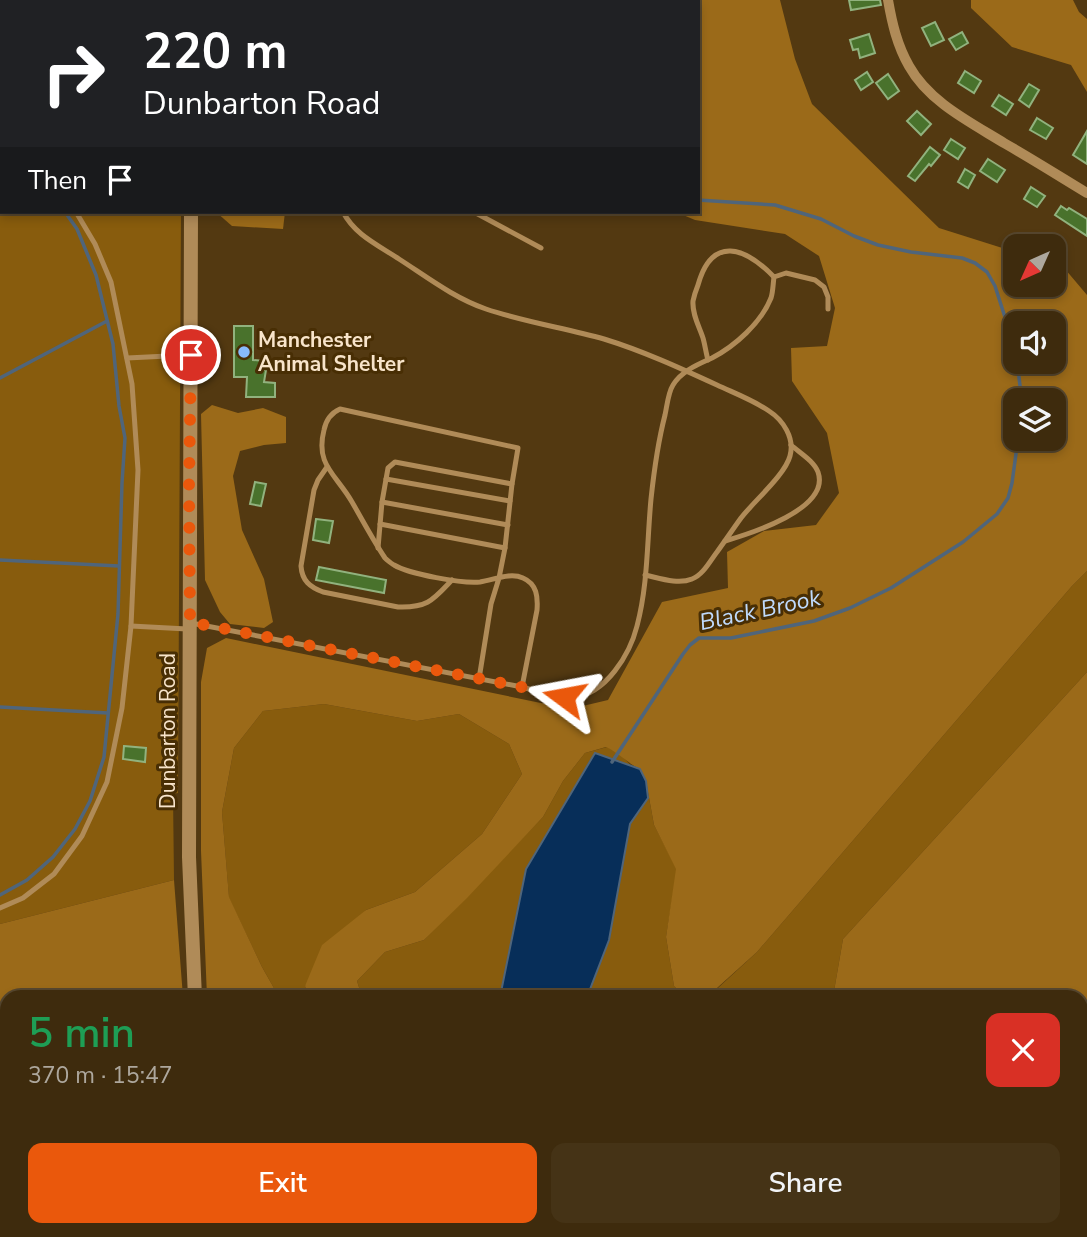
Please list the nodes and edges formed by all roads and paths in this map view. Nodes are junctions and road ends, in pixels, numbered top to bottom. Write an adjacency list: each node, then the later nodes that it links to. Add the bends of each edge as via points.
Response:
1 (888, 0): 2 (street, via 903,55 930,93)
2 (1087, 192)
3 (77, 214): 11 (lane, via 111,282)
4 (191, 214): 10 (street, Dunbarton Road)
5 (344, 214): 13 (lane, via 360,234 467,301 630,348)
6 (478, 214): 7 (lane)
7 (541, 248)
8 (774, 277): 9 (lane, via 786,273 815,280 824,287); 12 (lane, via 771,297 757,319 737,341); 12 (lane, via 743,253 726,250 705,264 693,302)
9 (828, 309)
10 (191, 355): 11 (lane); 29 (street, Dunbarton Road)
11 (127, 358): 28 (lane, via 138,470)
12 (708, 360): 13 (lane)
13 (686, 371): 14 (lane, via 769,411 789,433); 25 (lane, via 673,384 662,427)
14 (791, 445): 22 (lane, via 784,468); 22 (lane, via 815,466 819,474 816,491 785,519)
15 (327, 467): 17 (lane, via 321,448 325,424 340,409 518,448); 23 (lane); 27 (lane, via 314,490 301,566 307,583 323,592 409,607 430,602)
16 (386, 479): 17 (lane, via 395,462); 18 (lane); 19 (lane)
17 (512, 484): 18 (lane)
18 (510, 501): 21 (lane)
19 (383, 502): 20 (lane); 21 (lane)
20 (380, 524): 23 (lane); 24 (lane)
21 (508, 525): 24 (lane)
22 (725, 541): 25 (lane, via 696,579 685,582)
23 (378, 548): 27 (lane, via 394,565)
24 (505, 548): 26 (lane)
25 (645, 575): 31 (lane, via 637,627 612,676 573,697)
26 (499, 578): 27 (lane, via 477,583); 30 (lane); 31 (lane, via 525,578 538,598)
27 (452, 580)
28 (131, 626): 29 (lane); 32 (lane, via 122,708 107,782 82,836 54,874 23,898)
29 (190, 626): 30 (lane); 33 (street, Dunbarton Road, via 189,857)
30 (479, 678): 31 (lane)
31 (522, 687)
32 (0, 908)
33 (195, 990)

